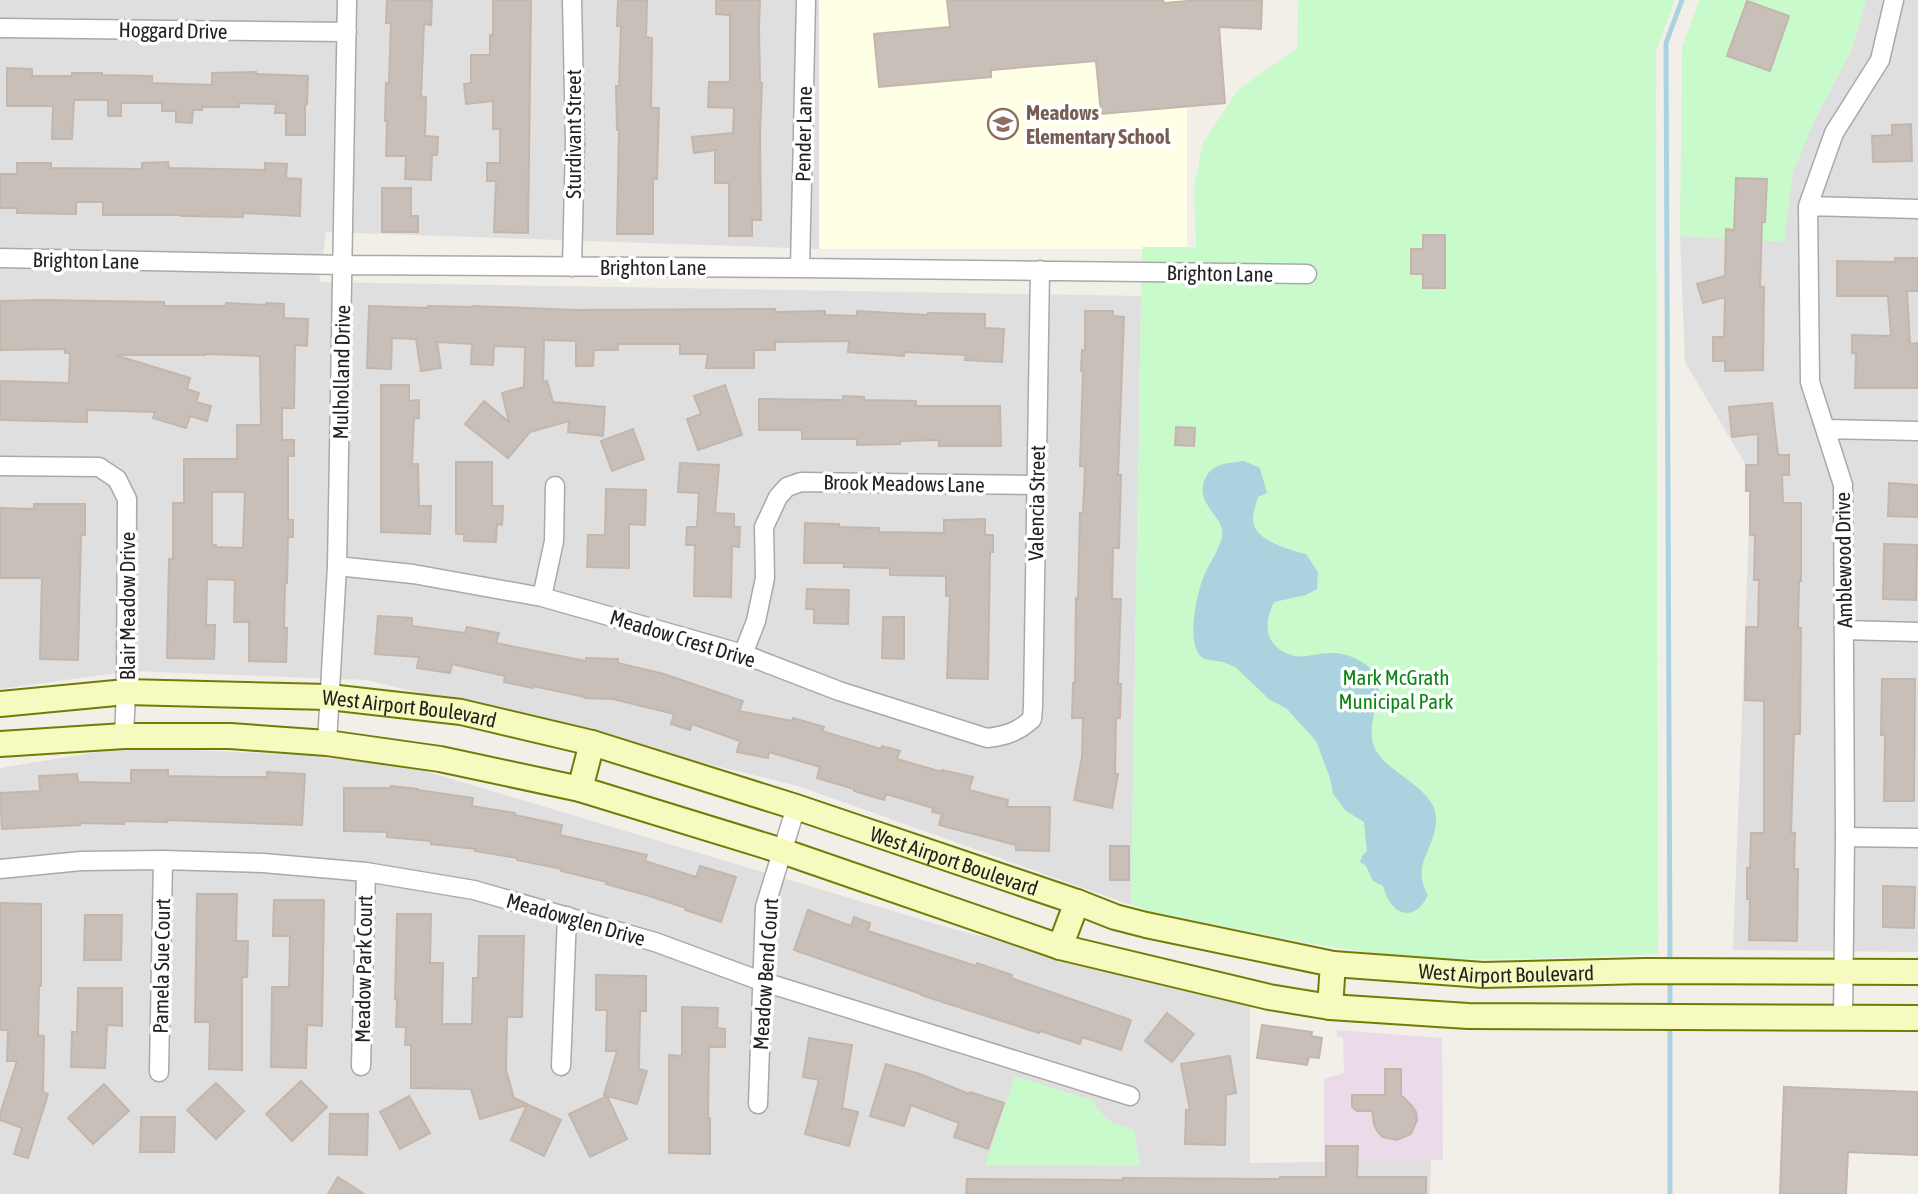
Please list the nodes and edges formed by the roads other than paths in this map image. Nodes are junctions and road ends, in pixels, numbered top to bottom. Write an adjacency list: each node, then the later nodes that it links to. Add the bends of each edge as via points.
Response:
1 (347, 0): 6 (street, Mulholland Drive)
2 (572, 0): 11 (street, Sturdivant Street)
3 (806, 0): 12 (street, Pender Lane)
4 (1894, 0): 7 (street, Amblewood Drive, via 1880,60 1834,132)
5 (0, 28): 6 (street, Hoggard Drive)
6 (347, 32): 10 (street, Mulholland Drive)
7 (1808, 206): 8 (street); 15 (street, Amblewood Drive, via 1810,382)
8 (1918, 209)
9 (0, 258): 10 (street, Brighton Lane)
10 (343, 265): 11 (street, Brighton Lane); 20 (street, Mulholland Drive)
11 (572, 267): 12 (street, Brighton Lane)
12 (800, 268): 13 (street, Brighton Lane)
13 (1040, 270): 14 (street, Brighton Lane); 18 (street, Valencia Street)
14 (1307, 274)
15 (1825, 429): 16 (street); 22 (street, Amblewood Drive, via 1843,485)
16 (1918, 430)
17 (0, 466): 25 (street, Blair Meadow Drive, via 99,467 117,479 127,499)
18 (1035, 485): 24 (street, Brook Meadows Lane, via 801,482 787,486 764,527 765,578); 28 (street, Valencia Street, via 1033,707 1032,719)
19 (555, 486): 21 (street, via 554,541)
20 (337, 566): 21 (street, Meadow Crest Drive); 26 (street, Mulholland Drive)
21 (542, 597): 24 (street, Meadow Crest Drive)
22 (1844, 630): 23 (street); 35 (street, Amblewood Drive)
23 (1918, 632)
24 (743, 654): 28 (street, Meadow Crest Drive, via 839,691 987,738)
25 (126, 692): 26 (main road, West Airport Boulevard); 27 (main road, West Airport Boulevard); 29 (street, Blair Meadow Drive)
26 (329, 697): 30 (street, Mulholland Drive); 31 (main road, West Airport Boulevard, via 461,712)
27 (0, 704)
28 (1020, 730)
29 (124, 736): 30 (main road, West Airport Boulevard, via 230,736); 32 (main road, West Airport Boulevard)
30 (327, 743): 33 (main road, West Airport Boulevard, via 440,759)
31 (592, 743): 33 (main road); 34 (main road, West Airport Boulevard)
32 (0, 744)
33 (580, 789): 37 (main road, West Airport Boulevard)
34 (796, 807): 37 (street, Meadow Bend Court); 41 (main road, West Airport Boulevard)
35 (1845, 837): 36 (street); 45 (street, Amblewood Drive)
36 (1918, 838)
37 (782, 851): 43 (main road, West Airport Boulevard); 47 (street, Meadow Bend Court, via 765,907)
38 (163, 859): 39 (street, Meadowglen Drive); 40 (street, Meadowglen Drive); 53 (street, Pamela Sue Court)
39 (0, 869)
40 (366, 872): 42 (street, Meadowglen Drive, via 474,890); 51 (street, Meadow Park Court)
41 (1077, 902): 43 (main road); 44 (main road, West Airport Boulevard, via 1146,925)
42 (566, 916): 47 (street, Meadowglen Drive); 52 (street)
43 (1060, 947): 48 (main road, West Airport Boulevard)
44 (1333, 964): 45 (main road, West Airport Boulevard, via 1483,975); 48 (main road)
45 (1844, 971): 46 (main road, West Airport Boulevard); 49 (street, Amblewood Drive)
46 (1918, 971)
47 (761, 981): 54 (street, Meadowglen Drive); 55 (street, Meadow Bend Court)
48 (1330, 1007): 49 (main road, West Airport Boulevard, via 1468,1016)
49 (1843, 1018): 50 (main road, West Airport Boulevard)
50 (1918, 1018)
51 (361, 1066)
52 (561, 1066)
53 (159, 1072)
54 (1130, 1096)
55 (758, 1104)

